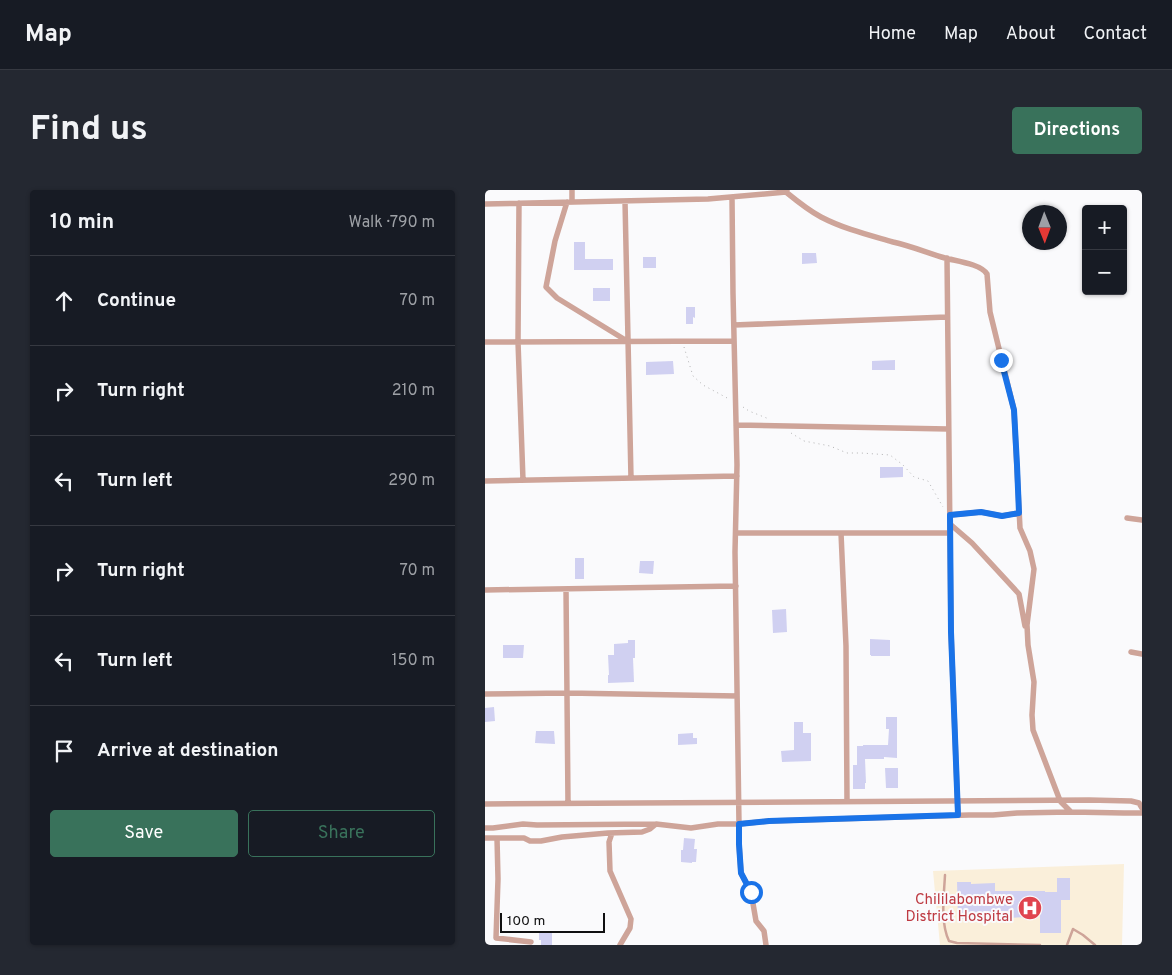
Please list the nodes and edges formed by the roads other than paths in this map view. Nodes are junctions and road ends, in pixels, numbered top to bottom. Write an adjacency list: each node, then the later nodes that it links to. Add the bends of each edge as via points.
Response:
1 (572, 190): 5 (street)
2 (787, 191): 3 (street); 8 (street, via 805,207 834,223)
3 (732, 197): 4 (street); 10 (street)
4 (625, 201): 5 (street); 11 (street)
5 (569, 202): 6 (street); 11 (street, via 555,240 546,287 557,298)
6 (519, 203): 7 (street); 14 (street)
7 (485, 204)
8 (947, 258): 9 (street); 22 (street, via 985,270 987,274 990,312 1014,410)
9 (947, 317): 10 (street); 16 (street)
10 (733, 325): 12 (street)
11 (628, 341): 12 (street); 14 (street); 18 (street)
12 (734, 341): 15 (street)
13 (485, 342): 14 (street)
14 (518, 342): 19 (street)
15 (736, 425): 16 (street); 17 (street)
16 (948, 429): 21 (street)
17 (737, 476): 18 (street); 28 (street)
18 (631, 478): 19 (street)
19 (523, 480): 20 (street)
20 (485, 481)
21 (948, 513): 22 (street, via 981,512 1002,516); 25 (street)
22 (1019, 513): 32 (street, via 1020,528 1034,569)
23 (1127, 518): 24 (street)
24 (1142, 520)
25 (950, 524): 27 (street); 32 (street, via 1019,594)
26 (841, 533): 27 (street); 28 (street); 40 (street)
27 (950, 533): 38 (street)
28 (736, 534): 29 (street)
29 (736, 586): 30 (street); 37 (street)
30 (566, 589): 31 (street); 35 (street)
31 (485, 590)
32 (1027, 637): 39 (street, via 1034,682 1033,730)
33 (1131, 652): 34 (street)
34 (1142, 654)
35 (567, 693): 36 (street); 37 (street); 42 (street)
36 (485, 694)
37 (737, 696): 41 (street)
38 (958, 800): 39 (street); 40 (street); 47 (street)
39 (1060, 800): 44 (street, via 1131,801 1139,803); 45 (street)
40 (847, 801): 41 (street)
41 (739, 802): 42 (street); 49 (street)
42 (569, 803): 43 (street)
43 (485, 804)
44 (1142, 808)
45 (1071, 812): 46 (street); 47 (street)
46 (1142, 813)
47 (958, 815): 49 (street)
48 (656, 824): 49 (street, via 691,828); 50 (street, via 523,824); 51 (street, via 641,832)
49 (739, 824): 57 (street, via 741,873 751,892 756,921 764,931)
50 (485, 828)
51 (612, 833): 53 (street, via 541,841); 56 (street, via 609,842 610,871 631,919 630,928)
52 (485, 838): 53 (street)
53 (497, 838): 55 (street, via 496,938)
54 (945, 875): 58 (lane, via 944,917 949,941 957,944)
55 (531, 942)
56 (620, 945)
57 (766, 945)
58 (1040, 945)
59 (1067, 945): 60 (lane, via 1073,929)
60 (1095, 945)

